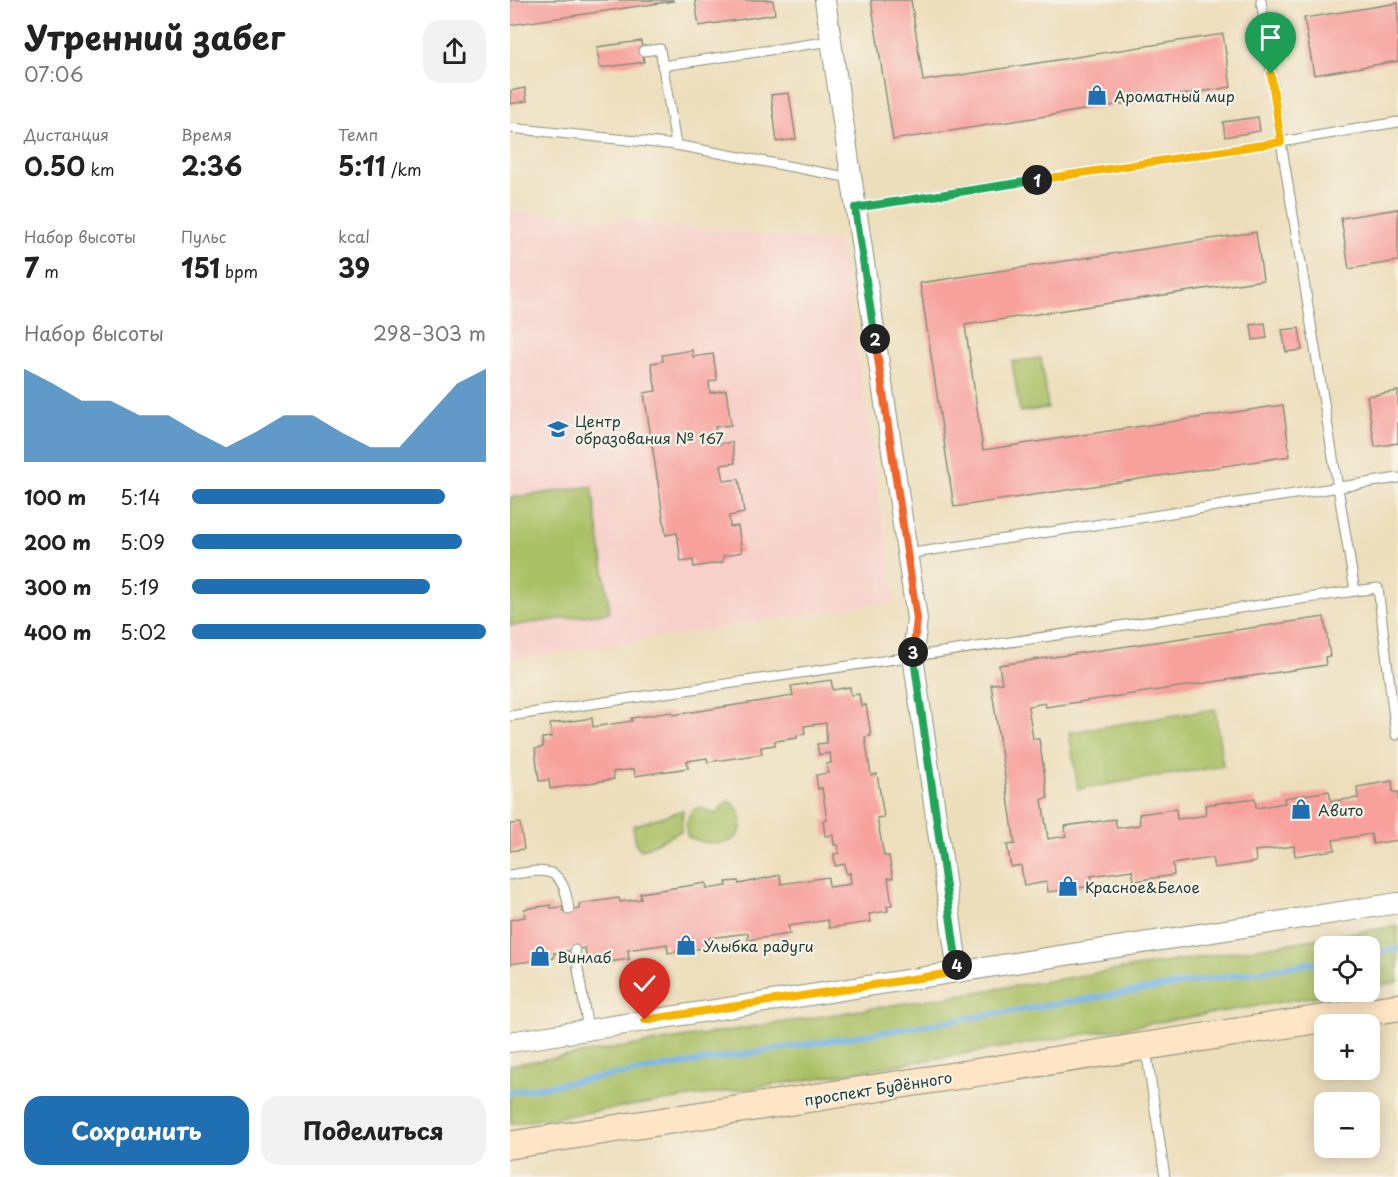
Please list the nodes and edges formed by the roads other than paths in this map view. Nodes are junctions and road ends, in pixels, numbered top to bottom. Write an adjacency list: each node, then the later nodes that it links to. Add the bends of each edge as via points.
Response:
1 (825, 0): 3 (street)
2 (1261, 0): 8 (lane)
3 (831, 41): 5 (lane); 10 (street)
4 (642, 51): 5 (lane, via 660,49)
5 (662, 66): 9 (lane)
6 (1398, 122): 8 (lane)
7 (510, 128): 9 (lane)
8 (1281, 142): 11 (lane); 13 (lane)
9 (676, 145): 10 (lane)
10 (851, 178): 11 (street)
11 (855, 208): 14 (street)
12 (1398, 478): 13 (lane)
13 (1338, 488): 14 (lane); 15 (lane)
14 (907, 554): 16 (street, via 917,619)
15 (1355, 591): 16 (lane); 18 (lane, via 1378,588)
16 (913, 656): 17 (lane); 23 (street)
17 (510, 716)
18 (1396, 735)
19 (510, 875): 21 (lane, via 541,870 553,873 566,889)
20 (1398, 903): 23 (street)
21 (569, 910)
22 (575, 950): 27 (lane)
23 (958, 972): 27 (street)
24 (1398, 1007): 28 (street, проспект Будённого)
25 (1398, 1024): 26 (street)
26 (1380, 1025)
27 (588, 1029): 30 (street)
28 (1246, 1030): 29 (street, проспект Будённого); 31 (street, проспект Будённого)
29 (1314, 1030)
30 (510, 1042)
31 (1145, 1046): 32 (street, проспект Будённого); 33 (lane)
32 (510, 1145)
33 (1165, 1177)

